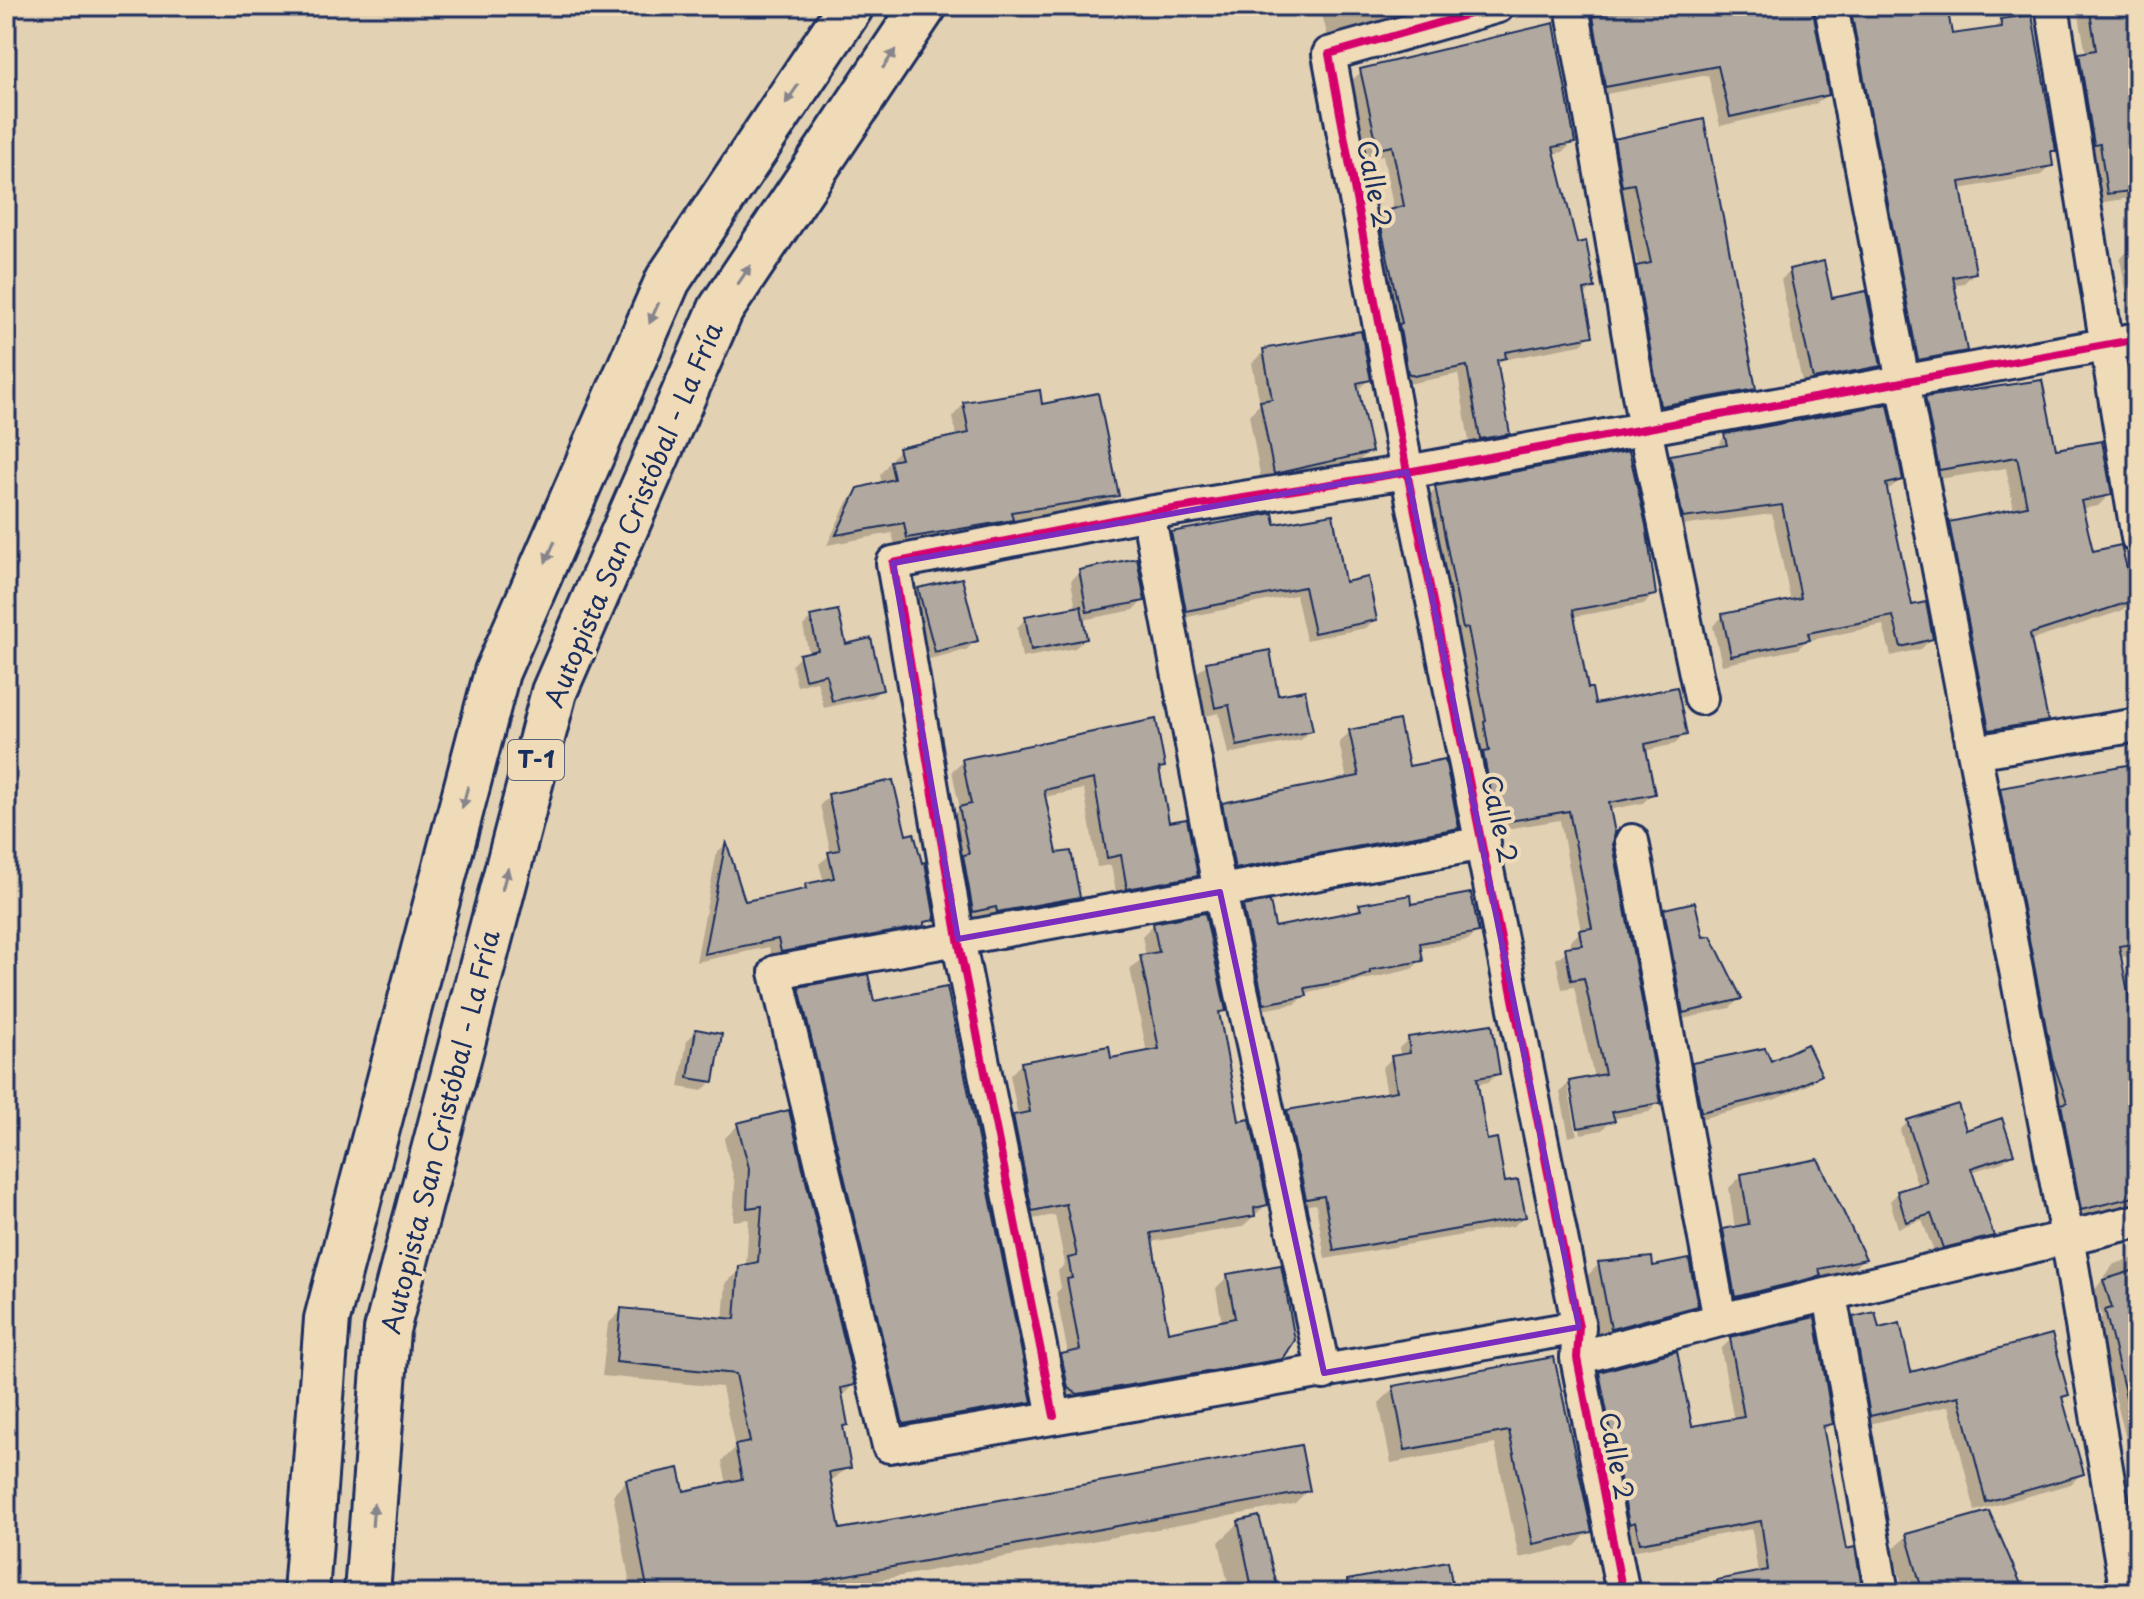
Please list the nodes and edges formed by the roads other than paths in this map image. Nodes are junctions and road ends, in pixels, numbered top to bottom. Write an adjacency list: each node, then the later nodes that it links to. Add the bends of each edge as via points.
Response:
1 (851, 6): 28 (highway, T-1, one-way to 28, via 668,280 497,672 327,1319)
2 (924, 6): 29 (highway, Autopista San Cristóbal - La Fría / T-1, one-way to 2, via 387,1330 554,692 721,309)
3 (1498, 6): 11 (street, Calle 2, via 1329,54)
4 (1572, 6): 10 (street)
5 (1831, 6): 9 (street)
6 (2052, 6): 8 (street)
7 (2138, 339): 8 (street)
8 (2107, 345): 9 (street); 13 (street)
9 (1903, 382): 10 (street); 16 (street)
10 (1645, 429): 11 (street); 14 (street)
11 (1407, 472): 12 (street); 18 (street, Calle 2)
12 (1148, 513): 19 (street); 20 (street, via 893,563)
13 (2138, 538)
14 (1701, 698)
15 (2138, 725): 16 (street)
16 (1974, 752): 22 (street)
17 (1632, 841): 24 (street)
18 (1484, 843): 19 (street); 25 (street, Calle 2)
19 (1220, 892): 20 (street); 26 (street)
20 (958, 939): 27 (street); 27 (street, via 776,972 889,1446)
21 (2138, 1221): 22 (street)
22 (2067, 1236): 23 (street); 32 (street)
23 (1830, 1295): 24 (street); 31 (street)
24 (1720, 1320): 25 (street)
25 (1578, 1343): 26 (street); 30 (street, Calle 2)
26 (1324, 1373): 27 (street)
27 (1054, 1416)
28 (306, 1593)
29 (367, 1593)
30 (1623, 1593)
31 (1882, 1593)
32 (2127, 1593)

